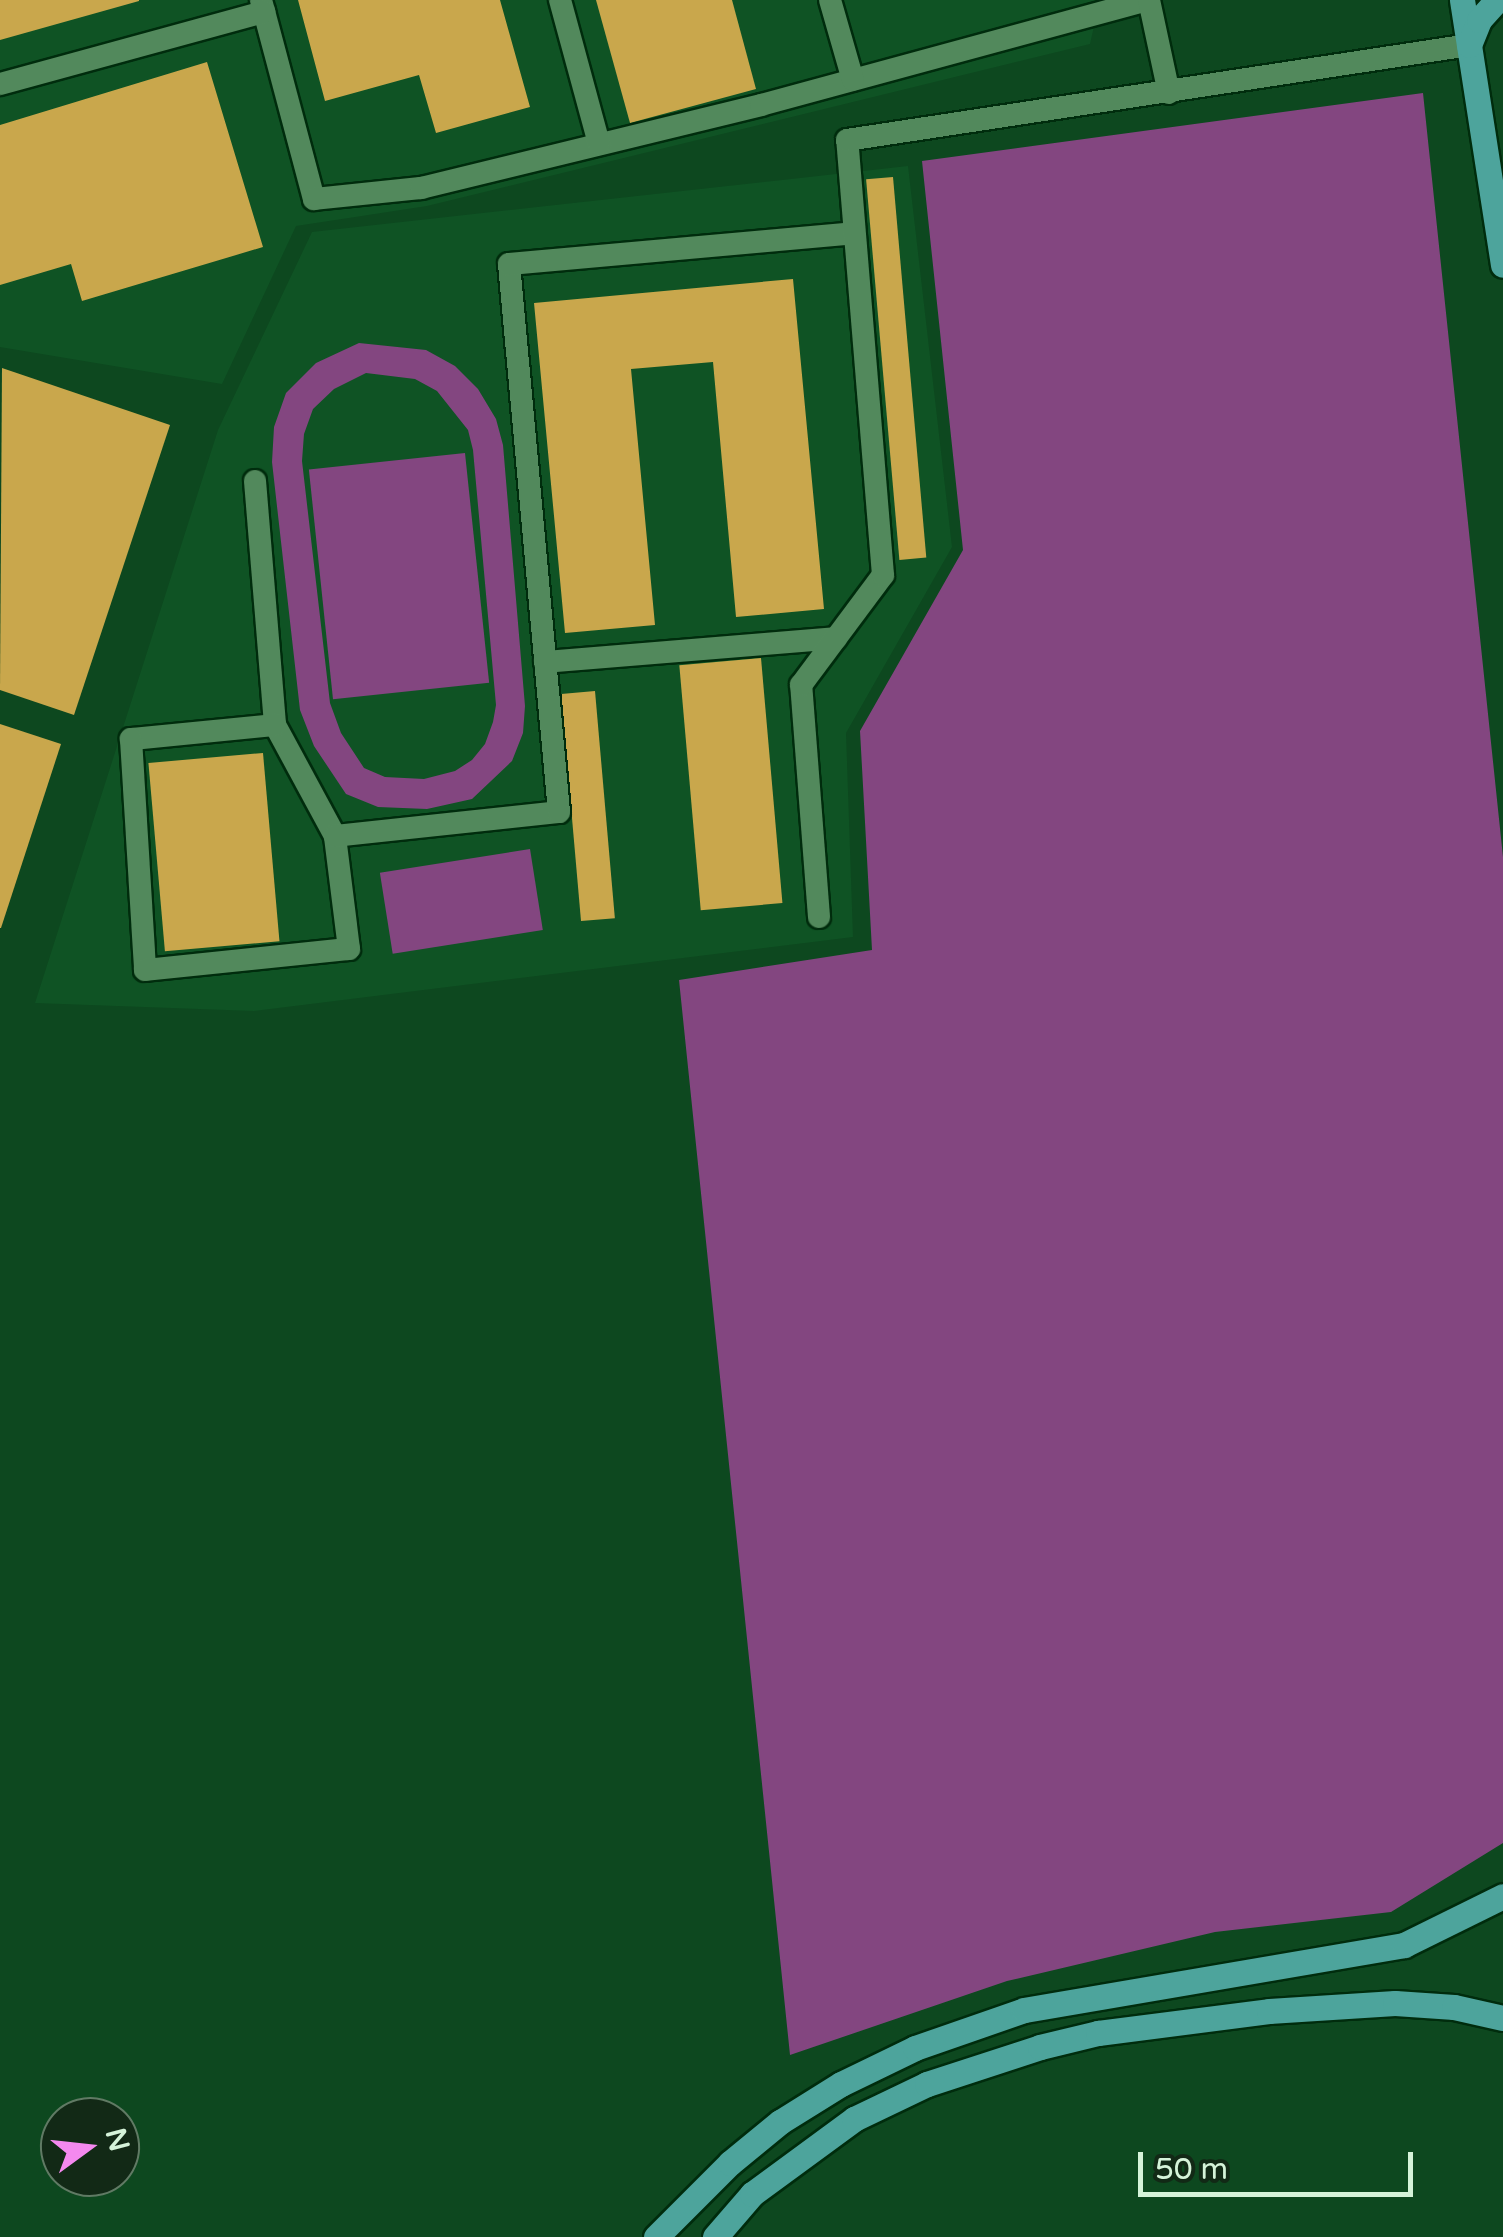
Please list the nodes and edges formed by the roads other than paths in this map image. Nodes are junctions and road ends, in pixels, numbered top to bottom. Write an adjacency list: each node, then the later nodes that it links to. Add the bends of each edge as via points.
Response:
1 (560, 0): 11 (lane)
2 (830, 0): 8 (lane)
3 (1149, 0): 8 (lane); 10 (lane)
4 (1462, 0): 7 (main road)
5 (1497, 0): 7 (main road)
6 (262, 6): 9 (lane); 11 (lane, via 314,199 420,188)
7 (1468, 45): 10 (lane); 13 (main road)
8 (853, 80): 11 (lane)
9 (0, 84)
10 (1169, 93): 12 (lane, via 847,140)
11 (600, 144)
12 (854, 233): 15 (lane, via 883,575); 16 (lane, via 508,264)
13 (1503, 264)
14 (255, 481): 17 (lane)
15 (836, 638): 16 (lane); 19 (lane, via 801,684)
16 (545, 662): 18 (lane, via 559,812)
17 (275, 725): 18 (lane); 18 (lane, via 131,739 145,970 349,949)
18 (334, 836)
19 (819, 916)
20 (1503, 1896): 22 (main road, via 1404,1944 1063,2002 915,2048 780,2122)
21 (1503, 2018): 23 (main road, via 1395,2003 1287,2010 1040,2047 928,2084 854,2118 752,2194)
22 (656, 2237)
23 (715, 2237)

